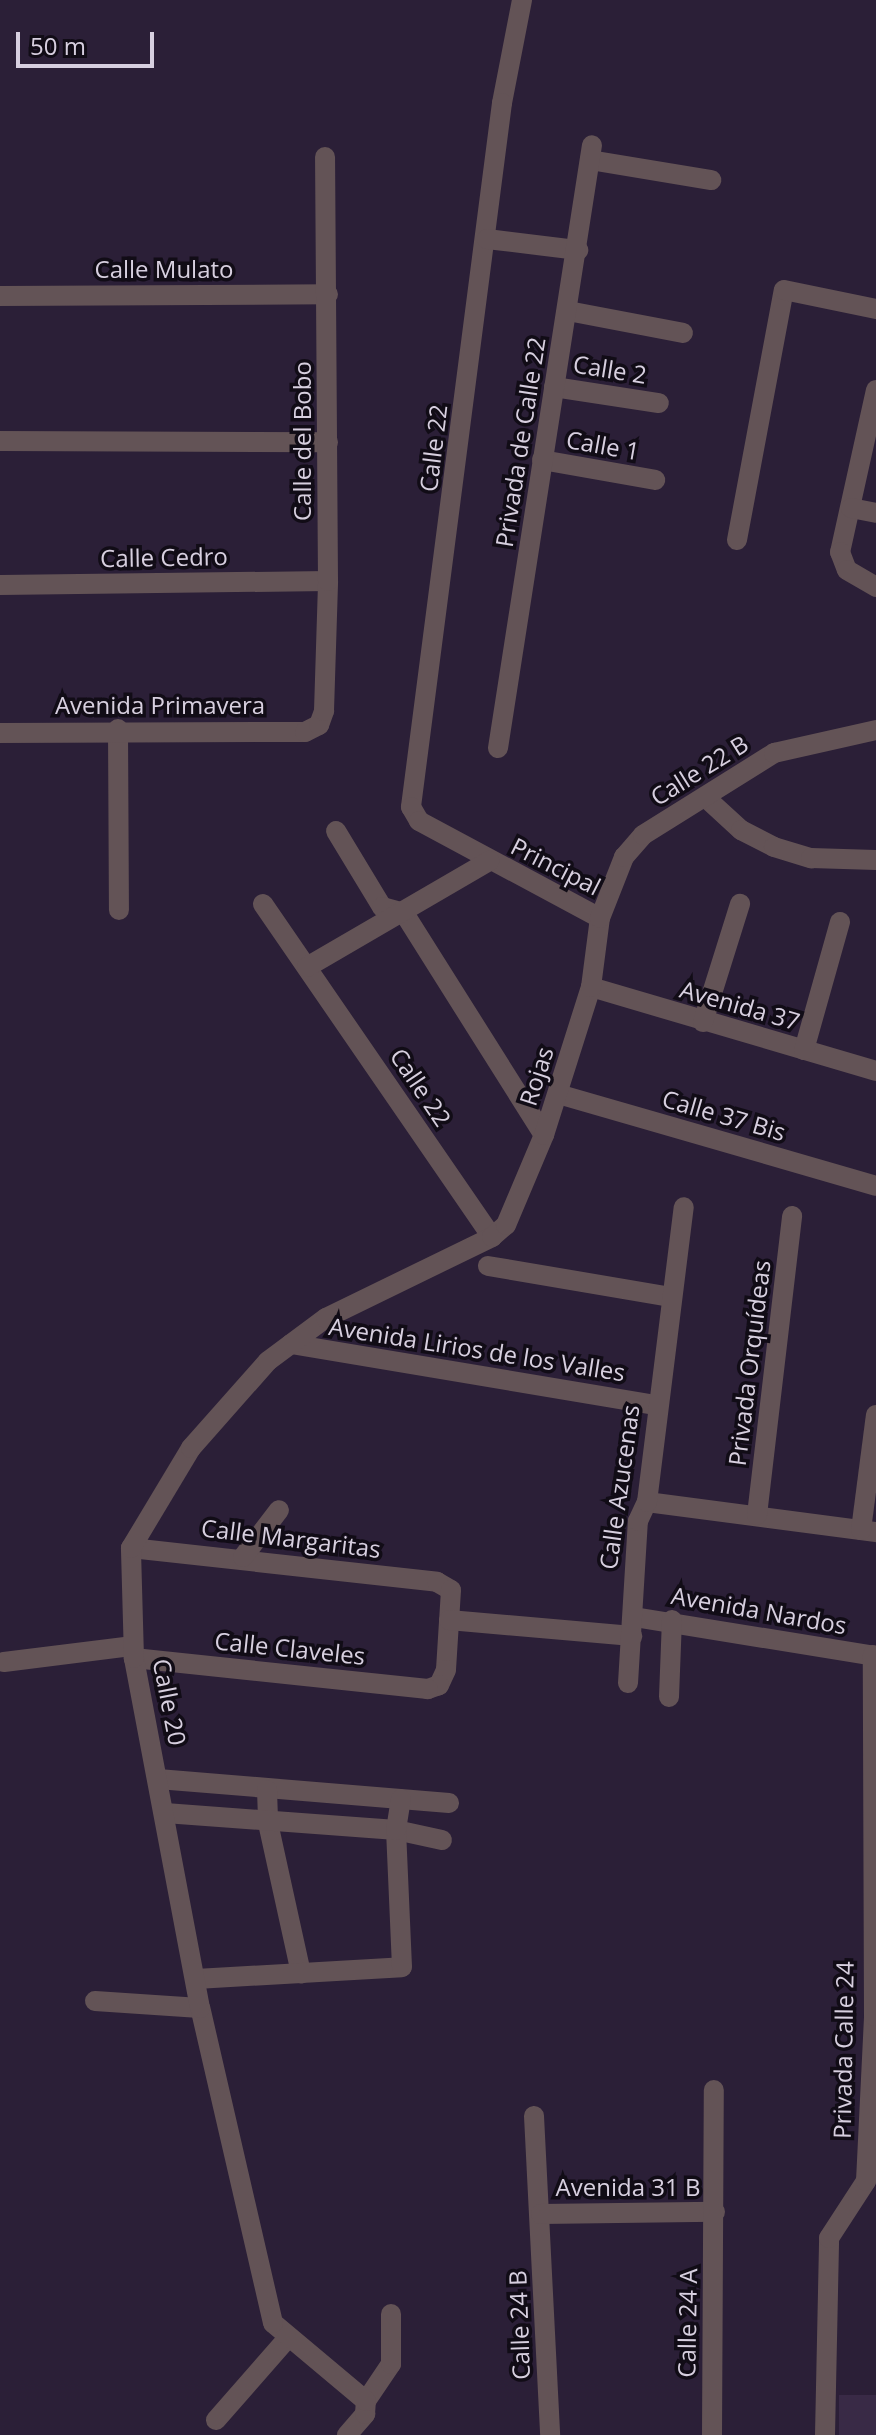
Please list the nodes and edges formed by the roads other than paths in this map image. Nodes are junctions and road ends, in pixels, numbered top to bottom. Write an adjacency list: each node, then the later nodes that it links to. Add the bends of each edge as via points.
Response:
1 (522, 0): 4 (street, Calle 22, via 502,103)
2 (325, 157): 6 (street, Calle del Bobo)
3 (711, 180): 5 (street, Privada de Calle 22, via 591,152)
4 (487, 239): 5 (street); 33 (street, Calle 22, via 411,807 419,821)
5 (578, 250): 9 (street, Privada de Calle 22)
6 (328, 294): 7 (street, Calle Mulato); 16 (street, Calle del Bobo)
7 (0, 296)
8 (876, 309): 21 (street, via 784,290)
9 (568, 311): 10 (street); 11 (street, Privada de Calle 22)
10 (683, 333)
11 (554, 387): 13 (street, Calle 2); 17 (street, Privada de Calle 22)
12 (876, 390): 14 (street)
13 (659, 403)
14 (873, 417): 19 (street)
15 (0, 441): 16 (street)
16 (328, 442): 22 (street, Calle del Bobo)
17 (542, 460): 18 (street, Calle 1); 29 (street, Privada de Calle 22)
18 (655, 480)
19 (851, 508): 20 (street); 24 (street, via 840,552 847,570)
20 (876, 513)
21 (737, 540)
22 (328, 581): 23 (street, Calle Cedro); 25 (street, Calle del Bobo, via 324,711)
23 (0, 585)
24 (876, 587)
25 (319, 725): 26 (street, Avenida Primavera, via 305,732)
26 (118, 729): 28 (street, Avenida Primavera); 36 (street)
27 (876, 730): 30 (street, Calle 22 B, via 774,753)
28 (0, 733)
29 (498, 748)
30 (705, 797): 32 (street, via 741,830 774,847 811,858); 38 (street, Calle 22 B, via 643,835 624,857)
31 (336, 831): 37 (street, via 382,907)
32 (876, 860)
33 (489, 861): 37 (street); 38 (street, Principal)
34 (263, 904): 40 (street)
35 (740, 904): 42 (street)
36 (119, 910)
37 (404, 913): 40 (street); 46 (street)
38 (600, 918): 41 (street, Rojas)
39 (840, 922): 43 (street)
40 (307, 967): 50 (street, Calle 22)
41 (591, 987): 42 (street, Avenida 37); 45 (street, Rojas)
42 (703, 1022): 43 (street, Avenida 37)
43 (804, 1050): 44 (street, Avenida 37)
44 (876, 1071)
45 (558, 1094): 46 (street, Rojas); 47 (street, Calle 37 Bis)
46 (544, 1135): 50 (street, Rojas, via 506,1225)
47 (876, 1186)
48 (684, 1207): 52 (street, Calle Azucenas)
49 (792, 1216): 58 (street, Privada Orquídeas)
50 (492, 1237): 53 (street, via 326,1318)
51 (488, 1266): 52 (street)
52 (671, 1297): 54 (street, Calle Azucenas)
53 (291, 1344): 54 (street, Avenida Lirios de los Valles); 60 (street, via 268,1361 191,1448)
54 (656, 1405): 56 (street, Calle Azucenas)
55 (876, 1415): 59 (street)
56 (647, 1502): 58 (street); 64 (street, Calle Azucenas, via 638,1521)
57 (279, 1510): 61 (street)
58 (757, 1515): 59 (street)
59 (869, 1531)
60 (131, 1548): 61 (street, Calle Margaritas); 65 (street, Calle 20)
61 (243, 1557): 62 (street, Calle Margaritas, via 445,1584 451,1590)
62 (449, 1620): 64 (street, Avenida Nardos); 65 (street, Calle Claveles, via 446,1670 439,1685 428,1689)
63 (672, 1620): 64 (street, Avenida Nardos); 66 (street, Avenida Nardos); 70 (street)
64 (633, 1626): 69 (street, Calle Azucenas)
65 (134, 1652): 67 (street, Calle Claveles); 71 (street, Calle 20)
66 (874, 1656): 68 (street, Privada Calle 24)
67 (4, 1662)
68 (873, 1681): 79 (street, Privada Calle 24)
69 (628, 1683)
70 (669, 1697)
71 (158, 1779): 72 (street); 75 (street, Calle 20)
72 (267, 1790): 73 (street); 76 (street)
73 (401, 1799): 74 (street); 77 (street)
74 (449, 1803)
75 (165, 1813): 76 (street); 81 (street, Calle 20)
76 (268, 1823): 77 (street); 80 (street)
77 (396, 1830): 78 (street); 80 (street, via 402,1967)
78 (442, 1840)
79 (873, 1963): 84 (street, Privada Calle 24)
80 (301, 1973): 81 (street)
81 (196, 1979): 83 (street, Calle 20)
82 (95, 2001): 83 (street)
83 (200, 2008): 90 (street, Calle 20, via 273,2323)
84 (875, 2016): 96 (street, Privada Calle 24, via 866,2181 829,2238)
85 (714, 2090): 87 (street, Calle 24 A)
86 (534, 2116): 88 (street, Calle 24 B)
87 (715, 2212): 88 (street, Avenida 31 B); 95 (street, Calle 24 A)
88 (541, 2214): 94 (street, Calle 24 B)
89 (391, 2314): 91 (street, via 391,2364)
90 (287, 2339): 91 (street, Calle 20, via 359,2390); 92 (street)
91 (366, 2401): 93 (street, via 365,2414)
92 (216, 2420)
93 (347, 2435)
94 (550, 2435)
95 (712, 2435)
96 (825, 2435)

